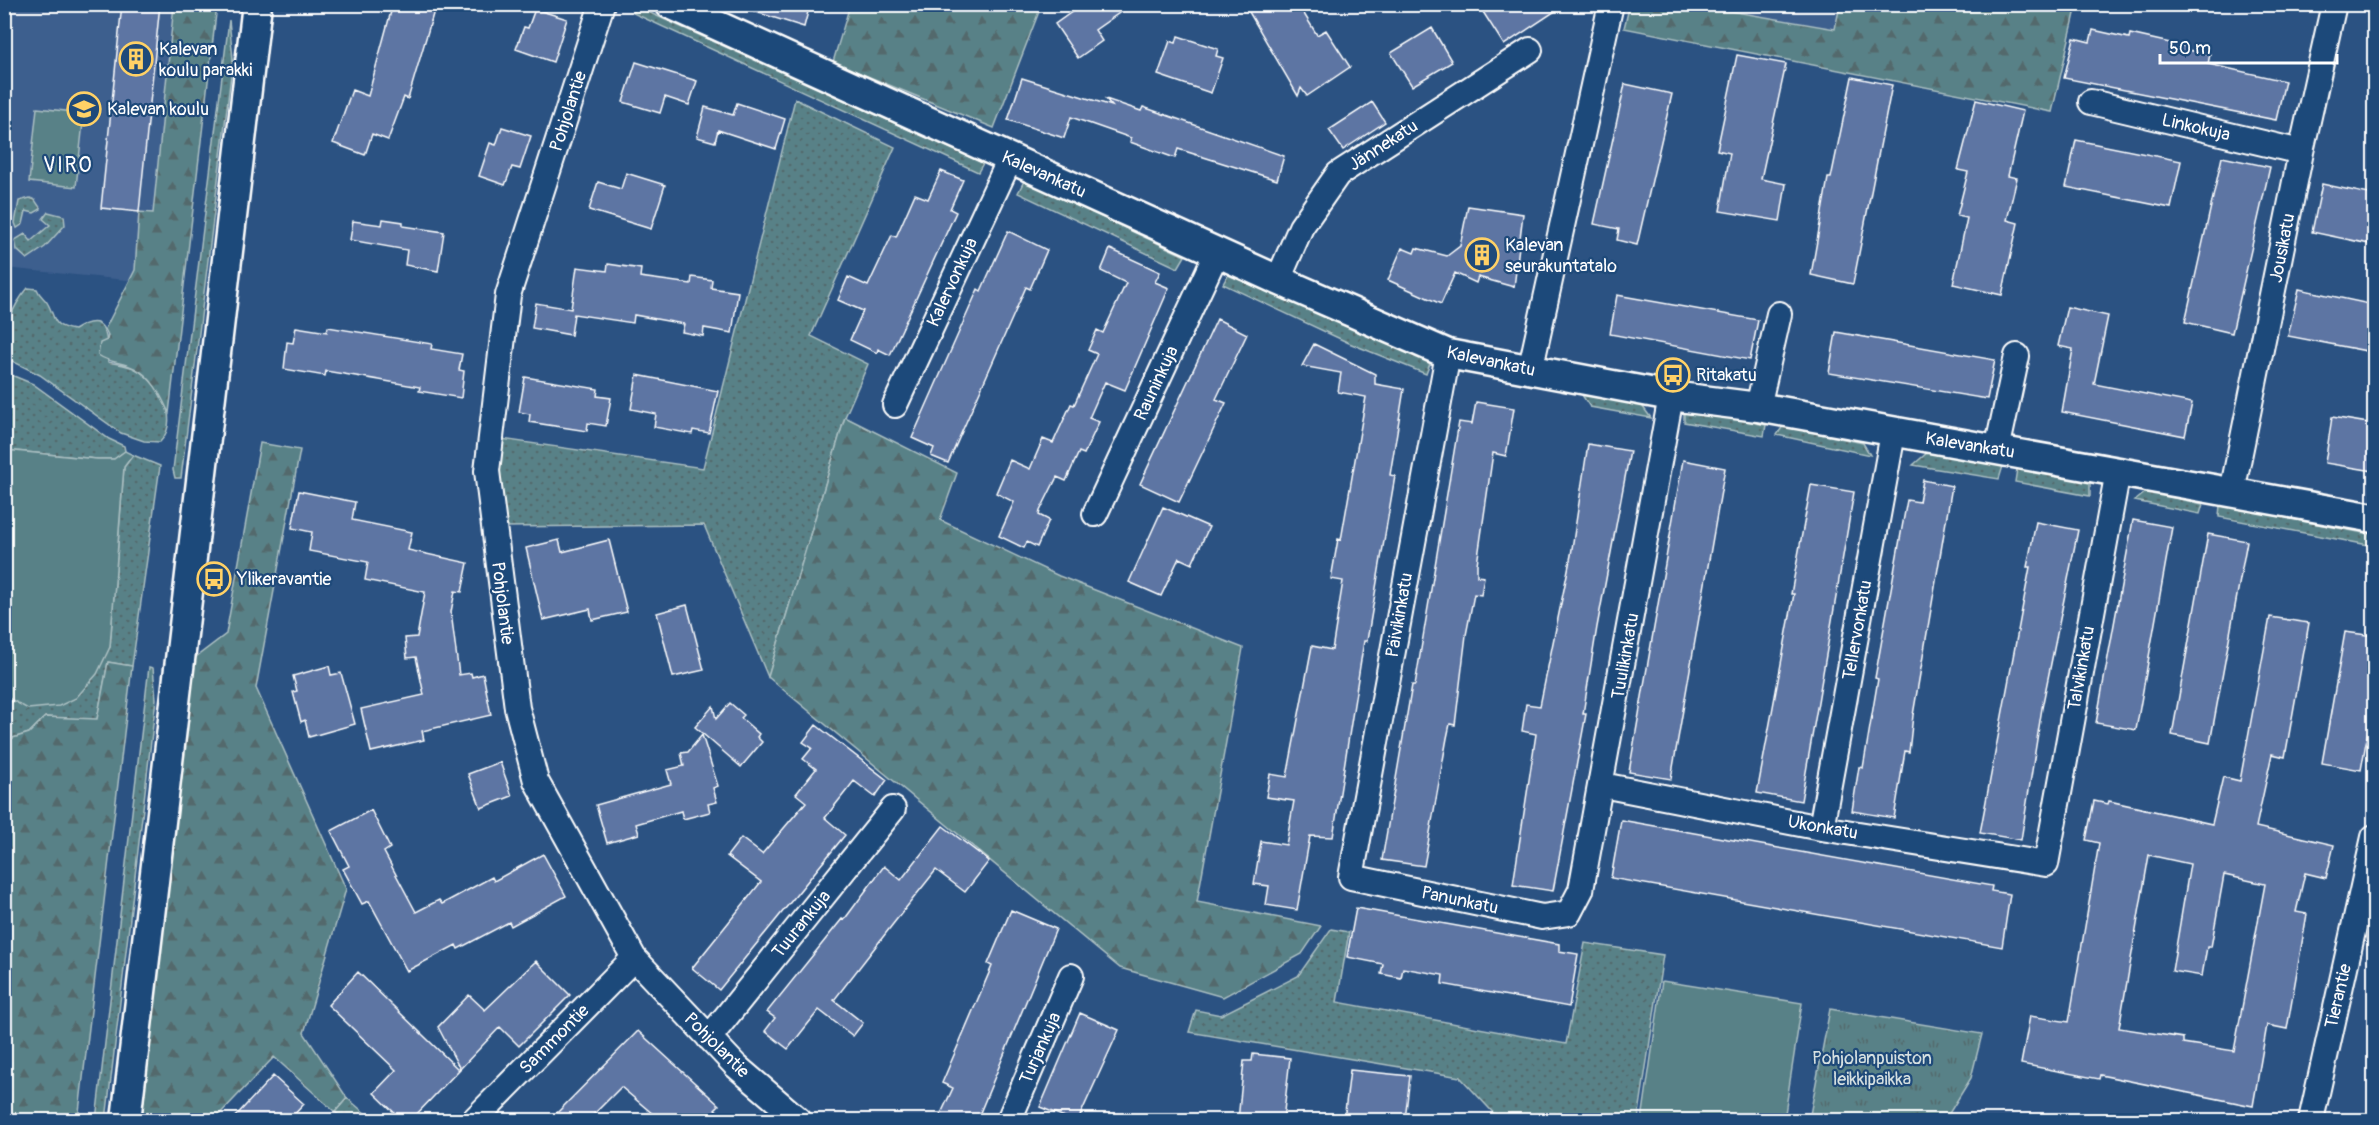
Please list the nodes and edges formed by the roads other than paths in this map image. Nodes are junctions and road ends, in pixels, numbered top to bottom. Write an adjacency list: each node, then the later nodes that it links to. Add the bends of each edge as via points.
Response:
1 (257, 4): 35 (street)
2 (602, 4): 32 (street, Pohjolantie, via 508,295 487,471 517,708 536,781)
3 (670, 4): 9 (street, Kalevankatu)
4 (1611, 4): 15 (street)
5 (2334, 4): 8 (street, Jousikatu)
6 (1530, 50): 11 (street, Jännekatu, via 1338,174 1301,227)
7 (2091, 102): 8 (street, Linkokuja)
8 (2301, 152): 22 (street, Jousikatu)
9 (1010, 159): 10 (street, Kalevankatu); 17 (street, Kalervonkuja)
10 (1217, 252): 11 (street, Kalevankatu); 23 (street, Rauninkuja)
11 (1278, 280): 13 (street, Kalevankatu)
12 (1779, 314): 18 (street)
13 (1448, 354): 15 (street, Kalevankatu); 30 (street, Päivikinkatu)
14 (2017, 356): 20 (street)
15 (1530, 371): 16 (street, Kalevankatu)
16 (1671, 396): 18 (street, Kalevankatu); 25 (street, Tuulikinkatu)
17 (895, 405)
18 (1758, 407): 19 (street, Kalevankatu)
19 (1893, 433): 20 (street, Kalevankatu); 27 (street, Tellervonkatu)
20 (1997, 450): 21 (street, Kalevankatu)
21 (2118, 471): 22 (street, Kalevankatu); 29 (street, Talvikinkatu)
22 (2232, 492): 24 (street, Kalevankatu)
23 (1095, 514)
24 (2374, 518)
25 (1602, 785): 27 (street, Ukonkatu); 31 (street, Tuulikinkatu, via 1581,890)
26 (893, 809): 34 (street, Tuurankuja)
27 (1821, 828): 29 (street, Ukonkatu)
28 (2374, 837): 39 (street, Tierantie)
29 (2046, 864)
30 (1351, 877): 31 (street, Panunkatu, via 1542,917)
31 (1569, 913)
32 (634, 958): 34 (street, Pohjolantie); 36 (street, Sammontie)
33 (1071, 976): 38 (street, Turjankuja)
34 (709, 1038): 37 (street, Pohjolantie)
35 (126, 1120)
36 (474, 1120)
37 (799, 1120)
38 (1008, 1120)
39 (2311, 1120)

